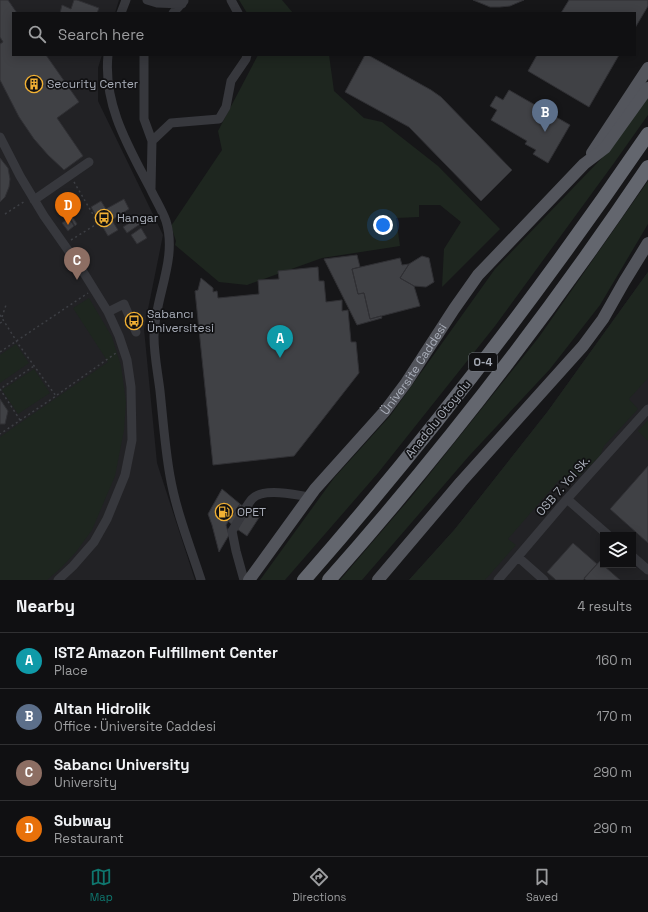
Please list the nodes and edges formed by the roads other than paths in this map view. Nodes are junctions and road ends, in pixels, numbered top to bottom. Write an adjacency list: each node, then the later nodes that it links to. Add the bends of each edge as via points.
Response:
1 (126, 0): 5 (street)
2 (147, 0): 4 (street, via 157,3)
3 (231, 0): 7 (street)
4 (184, 2): 6 (street)
5 (121, 12)
6 (175, 12)
7 (237, 12)
8 (108, 56): 19 (street, via 106,68 112,108)
9 (144, 56): 15 (street, via 144,119)
10 (247, 56): 15 (street, via 231,81 226,107 219,119 171,123)
11 (648, 68): 17 (main road)
12 (648, 88): 17 (main road, via 605,148)
13 (648, 134): 37 (highway, Anadolu Otoyolu / O-4, via 507,331 435,424)
14 (0, 137): 20 (street)
15 (152, 141): 19 (street)
16 (89, 162): 20 (street)
17 (584, 164): 27 (main road, Üniversite Caddesi, via 478,274 394,400)
18 (648, 167): 38 (highway, Anadolu Otoyolu / O-4, via 583,262 501,370 416,477)
19 (150, 190): 34 (street, via 166,220 169,236 170,254 154,337 170,476)
20 (33, 198): 23 (street)
21 (648, 242): 24 (main road)
22 (648, 258): 24 (main road)
23 (108, 312): 25 (street, via 124,304); 33 (street, via 127,360 131,387 132,440 125,475 107,519 94,542)
24 (604, 319): 39 (main road)
25 (136, 332)
26 (648, 410): 28 (street, OSB 7. Yol Sk.)
27 (310, 497): 35 (street, via 278,493 263,494 253,499 232,531); 36 (main road, Üniversite Caddesi)
28 (567, 499): 29 (street); 30 (street, OSB 7. Yol Sk.)
29 (605, 532)
30 (518, 557): 40 (street, OSB 7. Yol Sk.); 41 (street)
31 (636, 560): 32 (street)
32 (648, 570)
33 (58, 580)
34 (201, 580)
35 (244, 580)
36 (249, 580)
37 (304, 580)
38 (329, 580)
39 (378, 580)
40 (498, 580)
41 (544, 580)

